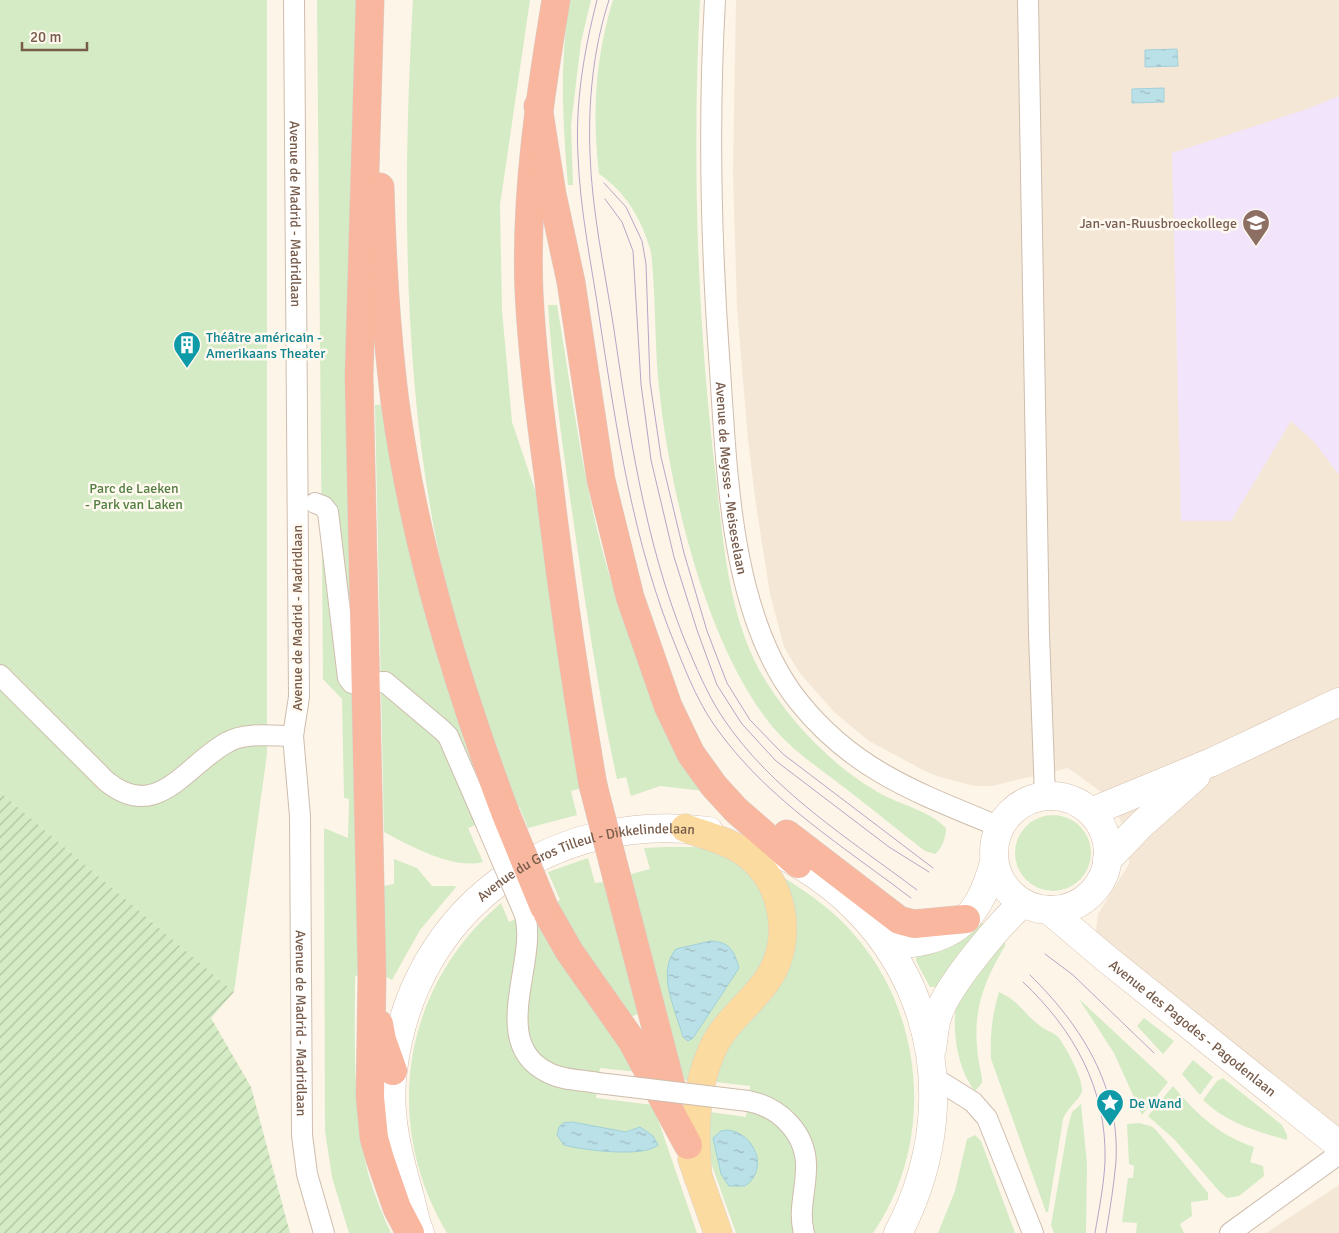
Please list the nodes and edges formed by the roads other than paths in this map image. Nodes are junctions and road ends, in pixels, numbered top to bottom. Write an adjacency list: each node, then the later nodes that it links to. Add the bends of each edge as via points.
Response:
1 (294, 0): 13 (street, Avenue de Madrid - Madridlaan, via 299,698)
2 (370, 0): 11 (highway, via 359,376)
3 (383, 0): 17 (highway, via 380,110 383,270 395,403 435,596 479,742)
4 (556, 0): 7 (highway)
5 (715, 0): 18 (street, Avenue de Meysse - Meiseselaan, via 710,146 718,342 735,525 756,623 771,658 799,702 856,758 914,792)
6 (1028, 0): 15 (street, via 1039,634)
7 (538, 106): 9 (highway, via 571,282 601,480 618,556); 30 (highway, bridge, via 531,197 529,292 564,605 593,785)
8 (315, 503): 11 (street, via 324,506 328,512 348,678 352,683)
9 (647, 645): 22 (highway, via 668,706 695,760 736,810); 25 (highway, via 700,742 730,782 759,812 899,920 914,924)
10 (0, 675): 13 (street, via 106,781 136,796 168,789 229,741 242,737)
11 (366, 682): 17 (street, via 385,682 448,736); 27 (highway)
12 (1339, 702): 14 (main road)
13 (292, 736): 35 (street, Avenue de Madrid - Madridlaan, via 300,808 302,1135 308,1174)
14 (1212, 762): 16 (main road); 20 (main road)
15 (1045, 796): 16 (main road, via 1062,796); 18 (main road, via 1015,808)
16 (1091, 812): 20 (main road, via 1102,828)
17 (495, 816): 24 (highway, bridge)
18 (1000, 827): 21 (main road)
19 (685, 828): 22 (main road, Avenue du Gros Tilleul - Dikkelindelaan, via 732,836 777,852); 29 (main road, Avenue du Gros Tilleul - Dikkelindelaan, via 621,830 590,837 560,847 522,866 488,890 441,941 423,971 408,1003); 33 (main road, via 726,843 747,854 760,867 776,896 783,930 774,970 723,1030 704,1073 695,1122)
20 (1107, 860): 23 (main road, via 1101,879 1089,895 1065,908)
21 (994, 862): 23 (main road, via 1010,892); 25 (main road, via 983,897)
22 (798, 864): 26 (main road, Avenue du Gros Tilleul - Dikkelindelaan, via 847,900)
23 (1036, 906): 28 (main road, via 1008,916 942,1005 937,1017); 31 (main road, Avenue des Pagodes - Pagodenlaan)
24 (534, 911): 30 (highway, via 569,951 632,1041); 40 (street, bridge, via 517,1016 531,1058 549,1074 748,1101 771,1108 799,1137 806,1165 801,1210)
25 (966, 919): 26 (main road, via 948,934)
26 (887, 946): 28 (main road, Avenue du Gros Tilleul - Dikkelindelaan, via 915,998)
27 (372, 976): 29 (highway, via 381,1036); 36 (highway, via 371,1118 387,1180)
28 (932, 1067): 41 (main road, Avenue du Gros Tilleul - Dikkelindelaan, via 934,1121 927,1163 913,1205); 42 (street, via 987,1118)
29 (393, 1071): 34 (main road, Avenue du Gros Tilleul - Dikkelindelaan, via 394,1134)
30 (688, 1145): 33 (main road)
31 (1339, 1145)
32 (1339, 1154): 43 (street)
33 (698, 1177): 39 (main road)
34 (410, 1196): 37 (main road, Avenue du Gros Tilleul - Dikkelindelaan); 38 (main road, Avenue du Gros Tilleul - Dikkelindelaan)
35 (324, 1233)
36 (410, 1233)
37 (420, 1233)
38 (427, 1233)
39 (718, 1233)
40 (804, 1233)
41 (898, 1233)
42 (1033, 1233)
43 (1230, 1233)

